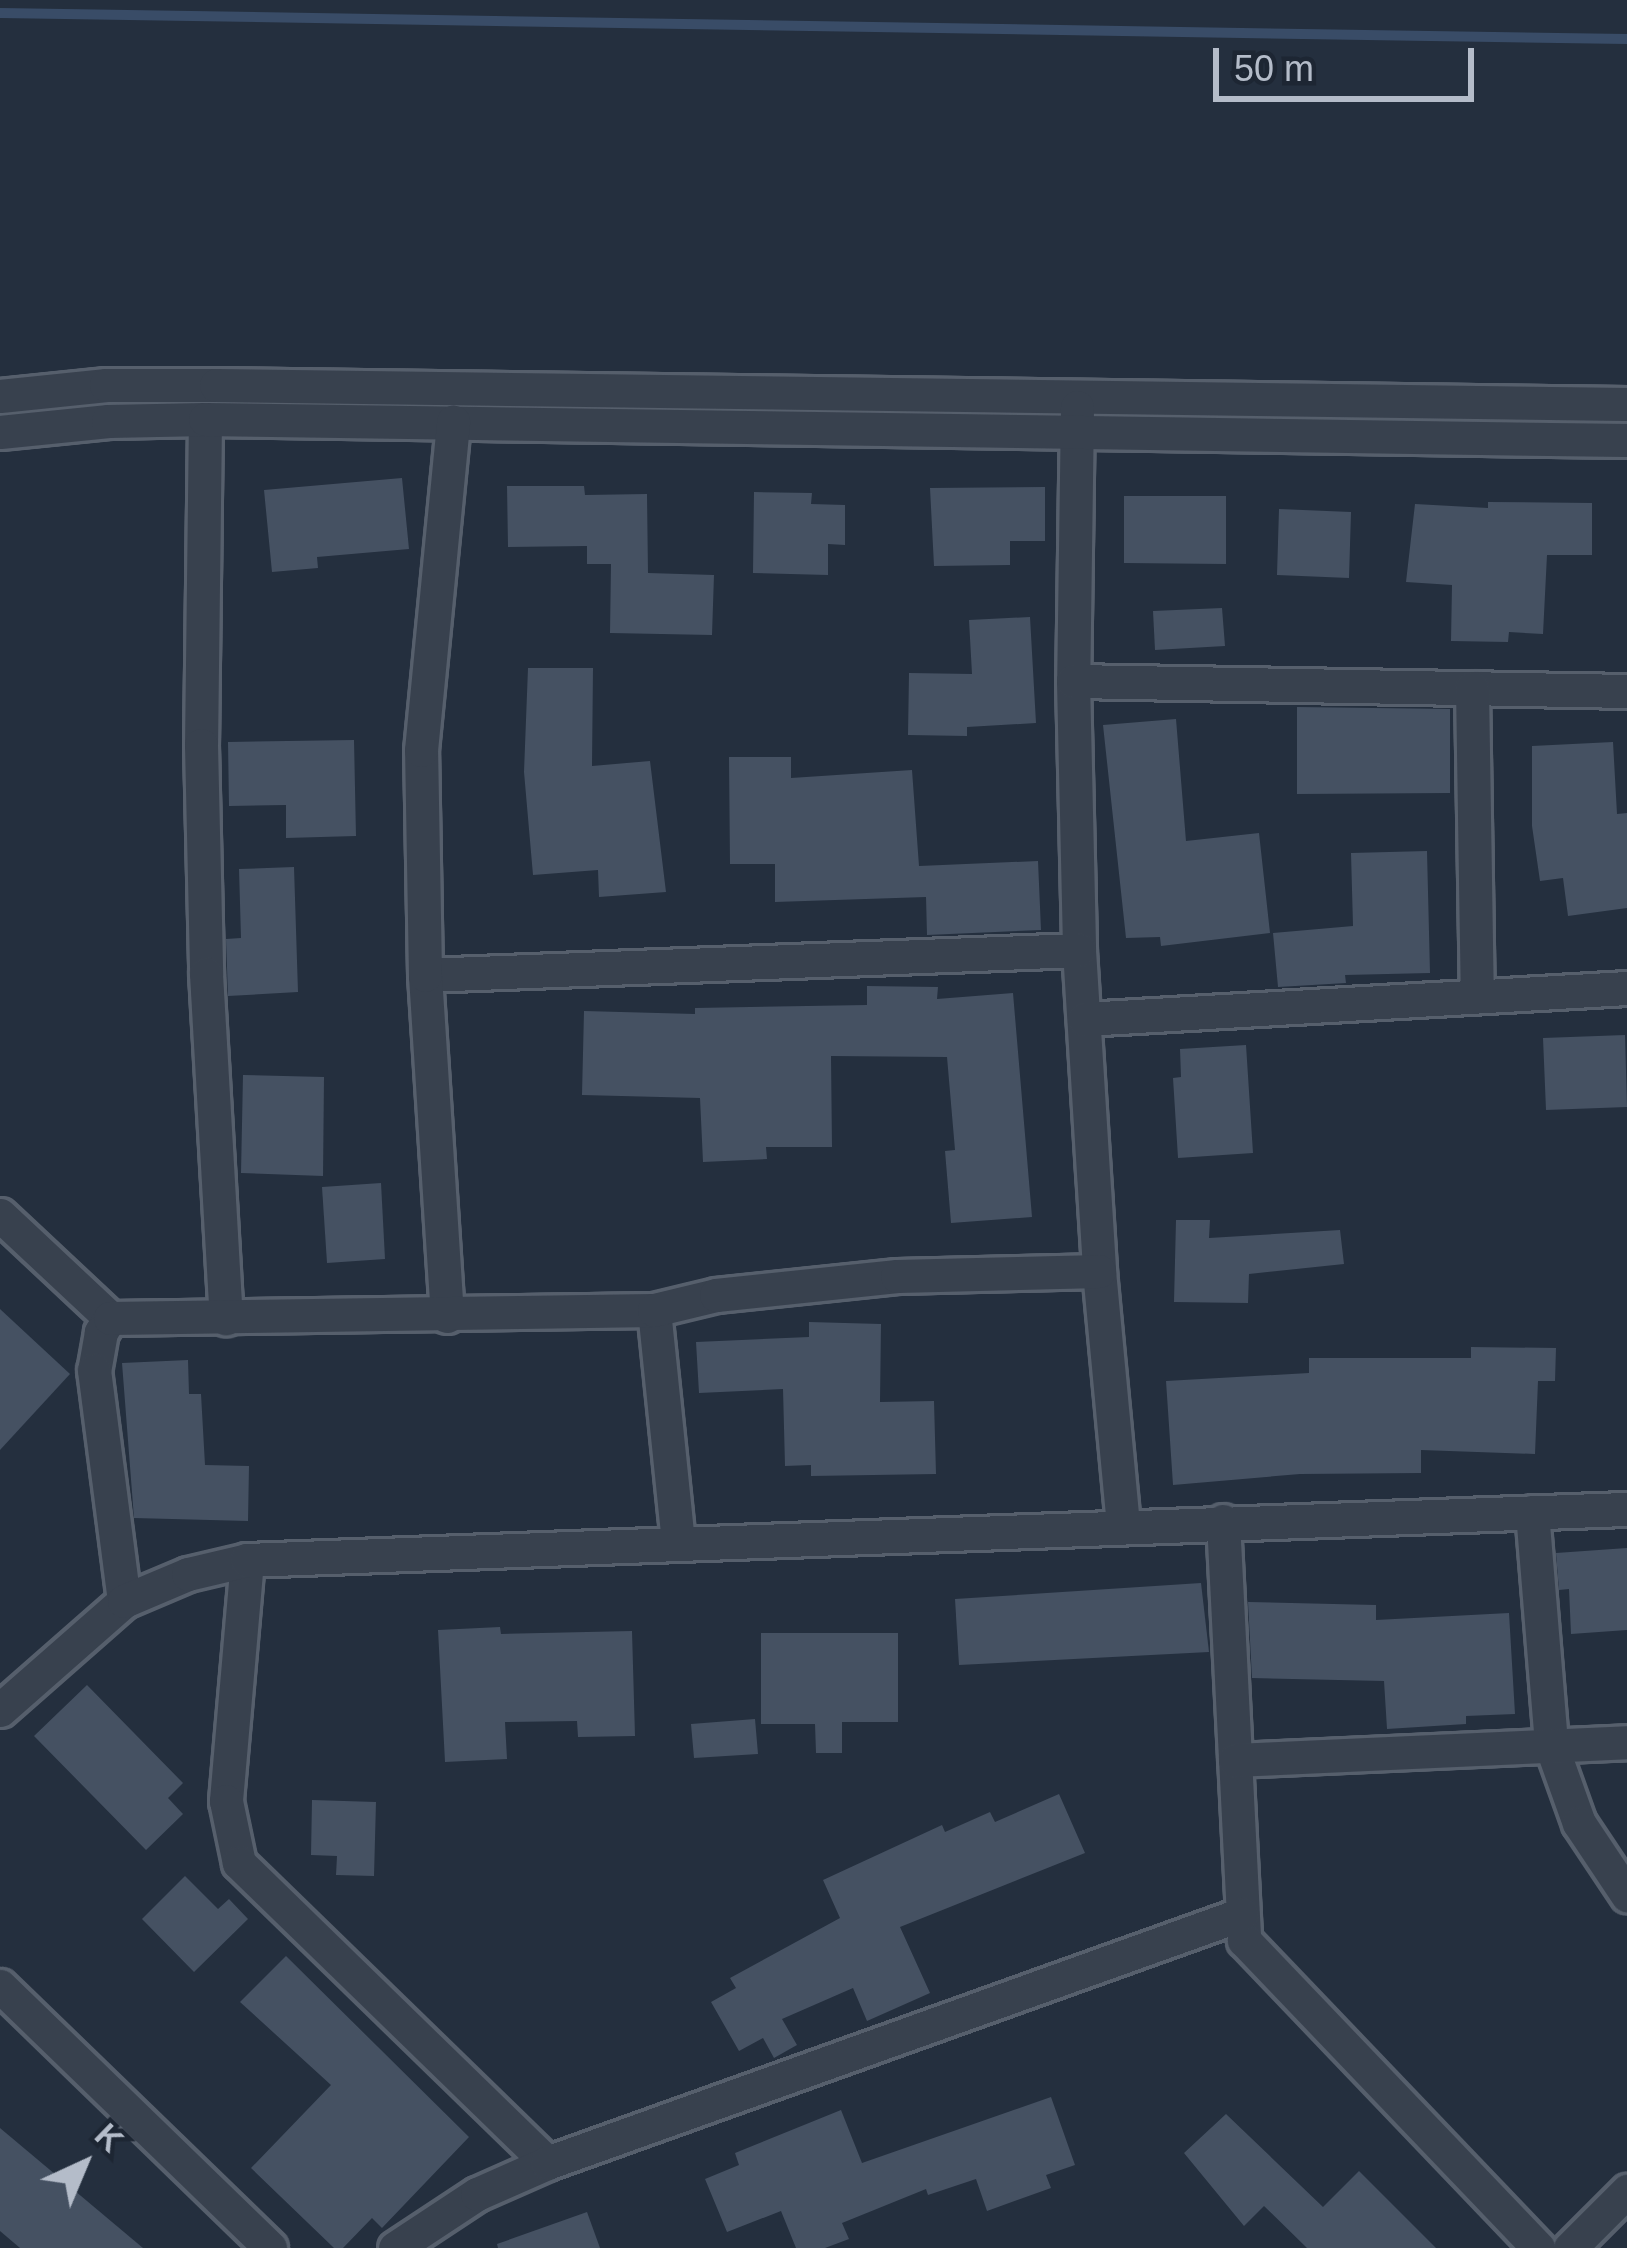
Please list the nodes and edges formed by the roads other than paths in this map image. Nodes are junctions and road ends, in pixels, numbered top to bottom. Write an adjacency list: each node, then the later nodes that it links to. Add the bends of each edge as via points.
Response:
1 (1076, 393): 2 (street, via 194,385); 3 (street); 6 (street)
2 (0, 396)
3 (1627, 404)
4 (205, 419): 5 (street); 7 (street); 22 (street, via 201,768)
5 (453, 422): 6 (street); 13 (street, via 421,750)
6 (1077, 429): 8 (street); 9 (street)
7 (0, 432)
8 (1627, 440)
9 (1073, 681): 10 (street); 12 (street)
10 (1472, 688): 11 (street); 15 (street)
11 (1627, 691)
12 (1079, 950): 13 (street); 16 (street)
13 (425, 975): 20 (street)
14 (1627, 988): 15 (street)
15 (1477, 994): 16 (street)
16 (1084, 1019): 18 (street)
17 (0, 1215): 21 (street)
18 (1099, 1271): 19 (street, via 897,1276); 26 (street)
19 (654, 1310): 20 (street); 27 (street)
20 (446, 1316): 22 (street)
21 (110, 1318): 22 (street); 29 (street, via 94,1370)
22 (226, 1318)
23 (1627, 1509): 24 (street)
24 (1532, 1512): 25 (street); 32 (street)
25 (1222, 1521): 26 (street); 33 (street)
26 (1124, 1525): 27 (street)
27 (678, 1541): 28 (street)
28 (247, 1560): 29 (street); 37 (street, via 226,1802 239,1863)
29 (124, 1601): 30 (street)
30 (0, 1710)
31 (1627, 1742): 32 (street)
32 (1551, 1745): 33 (street); 34 (street, via 1579,1823)
33 (1235, 1760): 35 (street)
34 (1627, 1895)
35 (1242, 1914): 37 (street); 41 (street, via 1244,1940)
36 (0, 1986): 39 (street)
37 (547, 2163): 40 (street, via 477,2194)
38 (1627, 2192): 42 (street)
39 (271, 2248)
40 (395, 2248)
41 (1538, 2248)
42 (1570, 2248)

